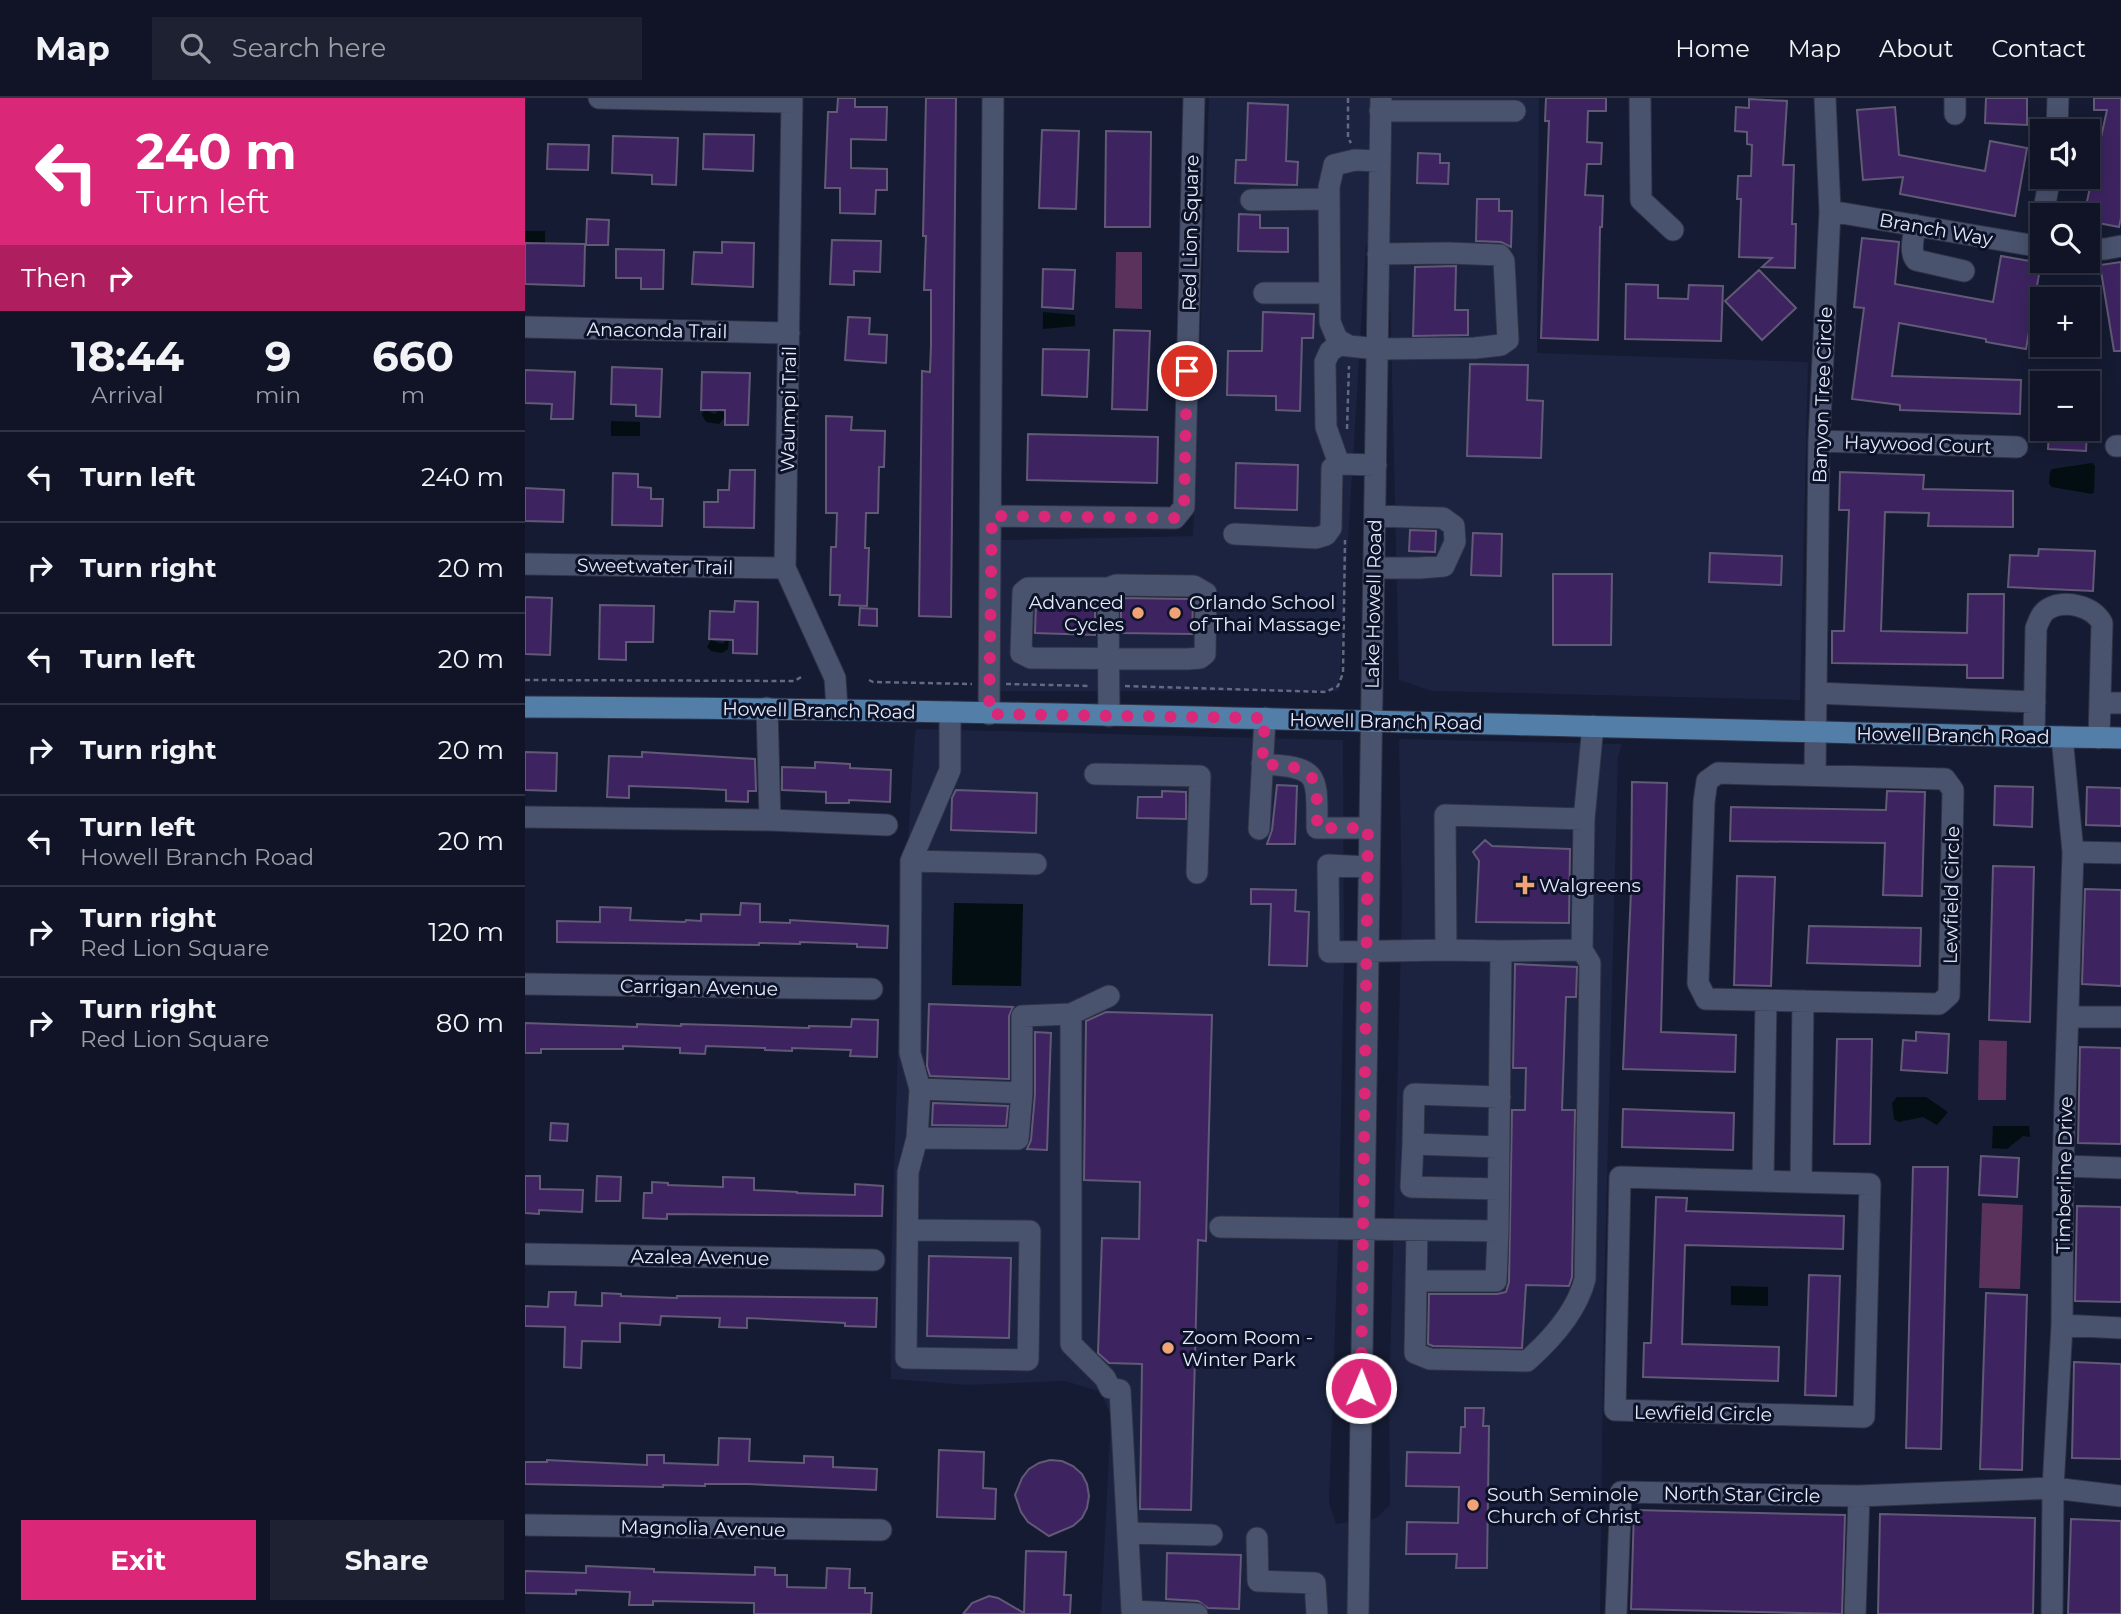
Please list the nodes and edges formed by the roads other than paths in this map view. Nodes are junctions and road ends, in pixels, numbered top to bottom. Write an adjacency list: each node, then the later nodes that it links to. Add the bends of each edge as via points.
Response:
1 (599, 98): 7 (street)
2 (993, 98): 32 (street)
3 (1194, 98): 32 (street, Red Lion Square, via 1184,507 1175,518)
4 (1640, 98): 16 (street, via 1641,200)
5 (1825, 98): 14 (street, Banyon Tree Circle)
6 (2059, 98): 10 (street)
7 (792, 100): 25 (street, Waumpi Trail)
8 (1380, 105): 9 (street); 11 (street, Lake Howell Road)
9 (1515, 111)
10 (2058, 119)
11 (1380, 161): 13 (street, via 1334,165); 20 (street, Lake Howell Road)
12 (1251, 200): 13 (street)
13 (1329, 200): 23 (street)
14 (1831, 211): 15 (street, Branch Way); 28 (street, Banyon Tree Circle)
15 (1915, 225): 17 (street, Branch Way); 21 (street, via 1912,249 1916,260)
16 (1673, 230)
17 (2030, 245)
18 (2121, 246): 19 (street)
19 (2100, 249)
20 (1387, 254): 26 (street, Lake Howell Road); 26 (street, via 1500,255 1508,340 1475,348)
21 (1964, 271)
22 (1264, 293): 23 (street)
23 (1328, 293): 27 (street, via 1330,323)
24 (525, 327): 25 (street, Anaconda Trail)
25 (789, 333): 36 (street, Waumpi Trail)
26 (1377, 349): 27 (street); 31 (street, Lake Howell Road)
27 (1349, 353): 30 (street, via 1340,345 1330,351 1325,362 1327,432)
28 (1819, 441): 29 (street, Haywood Court); 40 (street, Banyon Tree Circle)
29 (2017, 447)
30 (1339, 464): 31 (street); 34 (street, via 1332,468 1331,528 1326,535)
31 (1376, 466): 33 (street, Lake Howell Road)
32 (992, 516): 47 (street)
33 (1375, 516): 37 (street, Lake Howell Road); 37 (street, via 1443,518 1454,526 1455,542 1444,566)
34 (1234, 534)
35 (525, 564): 36 (street, Sweetwater Trail)
36 (785, 568): 45 (street, Waumpi Trail, via 835,678)
37 (1374, 568): 50 (street, Lake Howell Road)
38 (1108, 588): 39 (street); 39 (street, via 1028,588 1023,592 1021,653 1031,657); 39 (street, via 1194,586 1206,593 1205,654 1200,658)
39 (1108, 657): 48 (street)
40 (1816, 693): 41 (street); 52 (street, Banyon Tree Circle)
41 (2035, 702): 42 (street, via 2036,628 2041,615 2057,606 2076,606 2090,608 2102,623); 53 (street)
42 (2110, 703): 55 (street)
43 (525, 707): 44 (main road, Howell Branch Road)
44 (767, 708): 45 (main road, Howell Branch Road); 62 (street)
45 (837, 708): 46 (main road, Howell Branch Road)
46 (950, 712): 47 (main road, Howell Branch Road); 68 (street, via 950,770)
47 (989, 714): 48 (main road, Howell Branch Road)
48 (1109, 716): 49 (main road, Howell Branch Road)
49 (1265, 718): 50 (main road, Howell Branch Road); 57 (street)
50 (1370, 720): 51 (main road, Howell Branch Road); 64 (street, Lake Howell Road)
51 (1593, 726): 52 (main road, Howell Branch Road); 61 (street)
52 (1815, 732): 53 (main road, Howell Branch Road); 59 (street)
53 (2034, 737): 54 (main road, Howell Branch Road)
54 (2062, 737): 55 (main road, Howell Branch Road); 66 (street, Timberline Drive)
55 (2099, 738): 56 (main road, Howell Branch Road)
56 (2121, 738)
57 (1262, 764): 64 (street, via 1306,770 1314,779 1317,828); 65 (street)
58 (1094, 774): 71 (street, via 1200,776)
59 (1815, 774): 79 (street, Lewfield Circle, via 1718,773 1707,781 1698,983 1706,999); 80 (street, Lewfield Circle, via 1945,779 1953,790 1949,995 1939,1004)
60 (525, 817): 62 (street)
61 (1584, 819): 72 (street, via 1445,815); 73 (street)
62 (770, 820): 63 (street)
63 (887, 825)
64 (1368, 828): 70 (street, Lake Howell Road)
65 (1259, 829)
66 (2073, 852): 67 (street); 82 (street, Timberline Drive)
67 (2121, 853)
68 (911, 861): 69 (street); 84 (street, via 909,1053)
69 (1036, 864)
70 (1368, 867): 75 (street, Lake Howell Road); 75 (street, via 1328,865 1329,952)
71 (1196, 873)
72 (1446, 950): 74 (street); 75 (street)
73 (1582, 950): 74 (street); 102 (street, via 1590,963 1585,1279 1580,1297 1546,1345 1527,1361 1430,1359 1415,1353)
74 (1501, 951): 86 (street)
75 (1367, 953): 96 (street, Lake Howell Road)
76 (525, 984): 77 (street, Carrigan Avenue)
77 (872, 989)
78 (1109, 996): 81 (street)
79 (1766, 1000): 80 (street, Lewfield Circle); 92 (street)
80 (1803, 1001): 93 (street)
81 (1071, 1014): 85 (street, via 1022,1016); 110 (street, via 1071,1344 1110,1388 1120,1390)
82 (2068, 1017): 83 (street); 90 (street, Timberline Drive)
83 (2121, 1017)
84 (920, 1090): 85 (street); 87 (street)
85 (1022, 1093): 87 (street, via 1018,1139)
86 (1500, 1097): 88 (street, via 1414,1094); 89 (street)
87 (917, 1138): 97 (street, via 908,1172)
88 (1413, 1144): 89 (street); 94 (street, via 1411,1187)
89 (1499, 1147): 94 (street)
90 (2063, 1166): 91 (street); 103 (street, Timberline Drive)
91 (2121, 1168)
92 (1763, 1181): 93 (street, Lewfield Circle); 93 (street, Lewfield Circle, via 1620,1177 1615,1410 1864,1417 1870,1184)
93 (1801, 1182)
94 (1498, 1189): 99 (street)
95 (1220, 1227): 96 (street)
96 (1364, 1229): 98 (street); 115 (street, Lake Howell Road)
97 (908, 1230): 97 (street, via 906,1358 1028,1360 1030,1231)
98 (1417, 1230): 99 (street); 102 (street)
99 (1498, 1230): 102 (street, via 1496,1281)
100 (525, 1254): 101 (street, Azalea Avenue)
101 (874, 1260)
102 (1416, 1281)
103 (2062, 1325): 104 (street); 105 (street, Timberline Drive)
104 (2121, 1328)
105 (2053, 1488): 106 (street, North Star Circle); 107 (street, North Star Circle); 118 (street, Timberline Drive)
106 (1859, 1496): 116 (street, North Star Circle, via 1621,1492); 117 (street)
107 (2121, 1496)
108 (525, 1525): 109 (street, Magnolia Avenue)
109 (881, 1530)
110 (1128, 1532): 111 (street); 113 (street, via 1132,1611)
111 (1212, 1535)
112 (1257, 1538): 114 (street, via 1258,1581 1315,1583)
113 (1197, 1614)
114 (1317, 1614)
115 (1358, 1614)
116 (1616, 1614)
117 (1855, 1614)
118 (2052, 1614)

